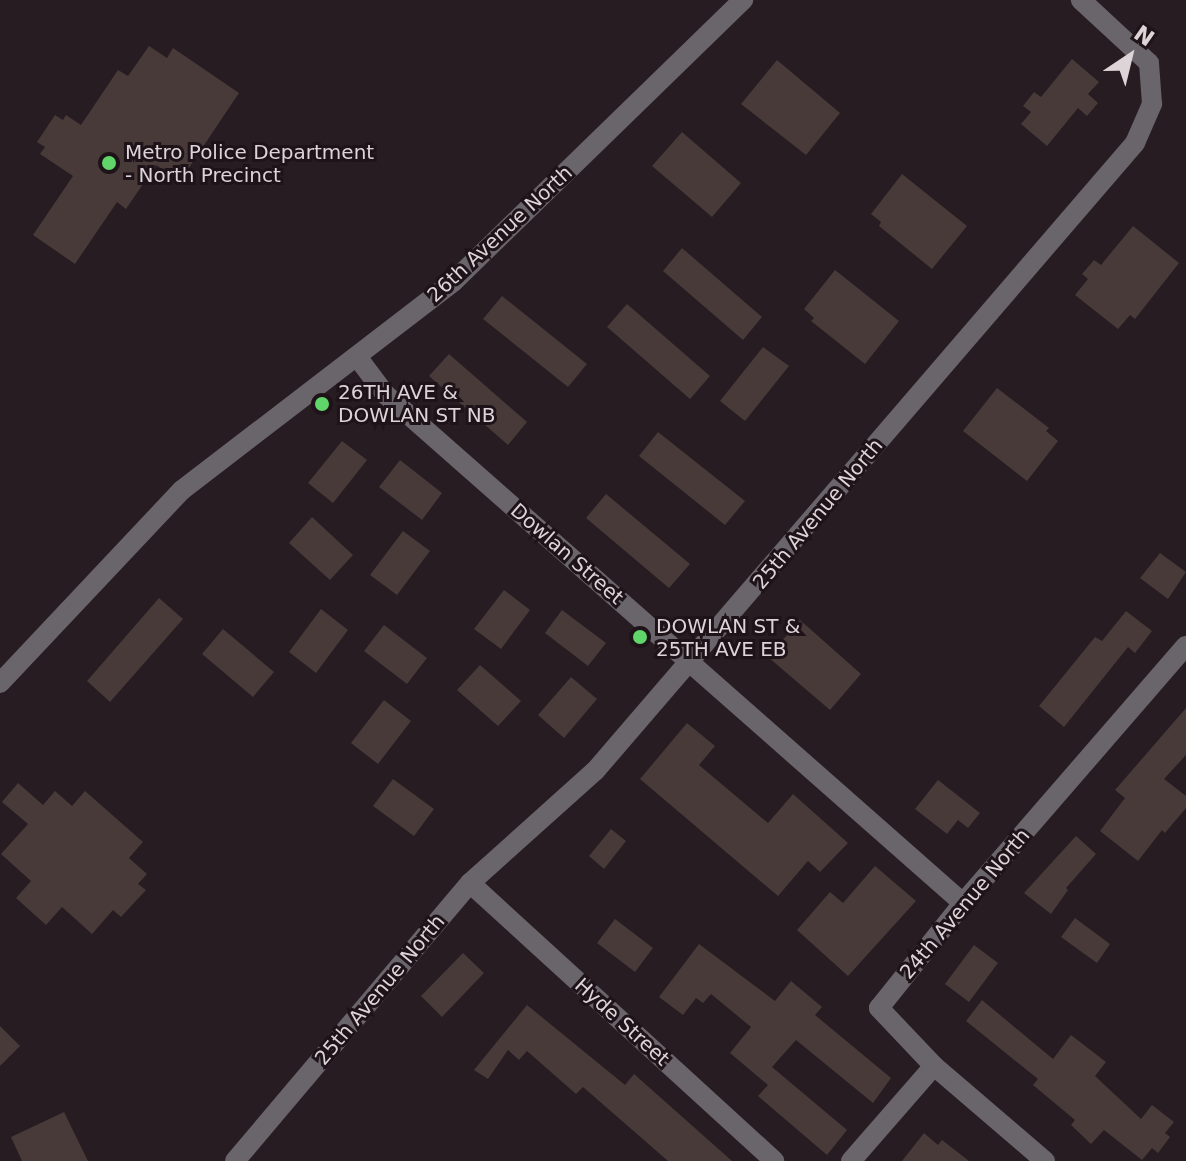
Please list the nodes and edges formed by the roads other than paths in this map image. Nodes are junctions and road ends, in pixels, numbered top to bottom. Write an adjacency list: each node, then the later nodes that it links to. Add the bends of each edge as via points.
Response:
1 (743, 0): 3 (street, 26th Avenue North, via 453,282)
2 (1081, 0): 5 (street, 25th Avenue North, via 1149,63 1152,104 1135,143)
3 (358, 358): 5 (street, Dowlan Street, via 385,394); 6 (street, 26th Avenue North, via 182,490)
4 (1186, 646): 8 (street, 24th Avenue North)
5 (690, 663): 7 (street, 25th Avenue North, via 589,778); 8 (street, Dowlan Street)
6 (0, 683)
7 (470, 883): 10 (street, 25th Avenue North); 11 (street, Hyde Street)
8 (963, 903): 9 (street, 24th Avenue North, via 879,1008)
9 (934, 1066): 12 (street); 13 (street)
10 (235, 1161)
11 (774, 1161)
12 (851, 1161)
13 (1045, 1161)

